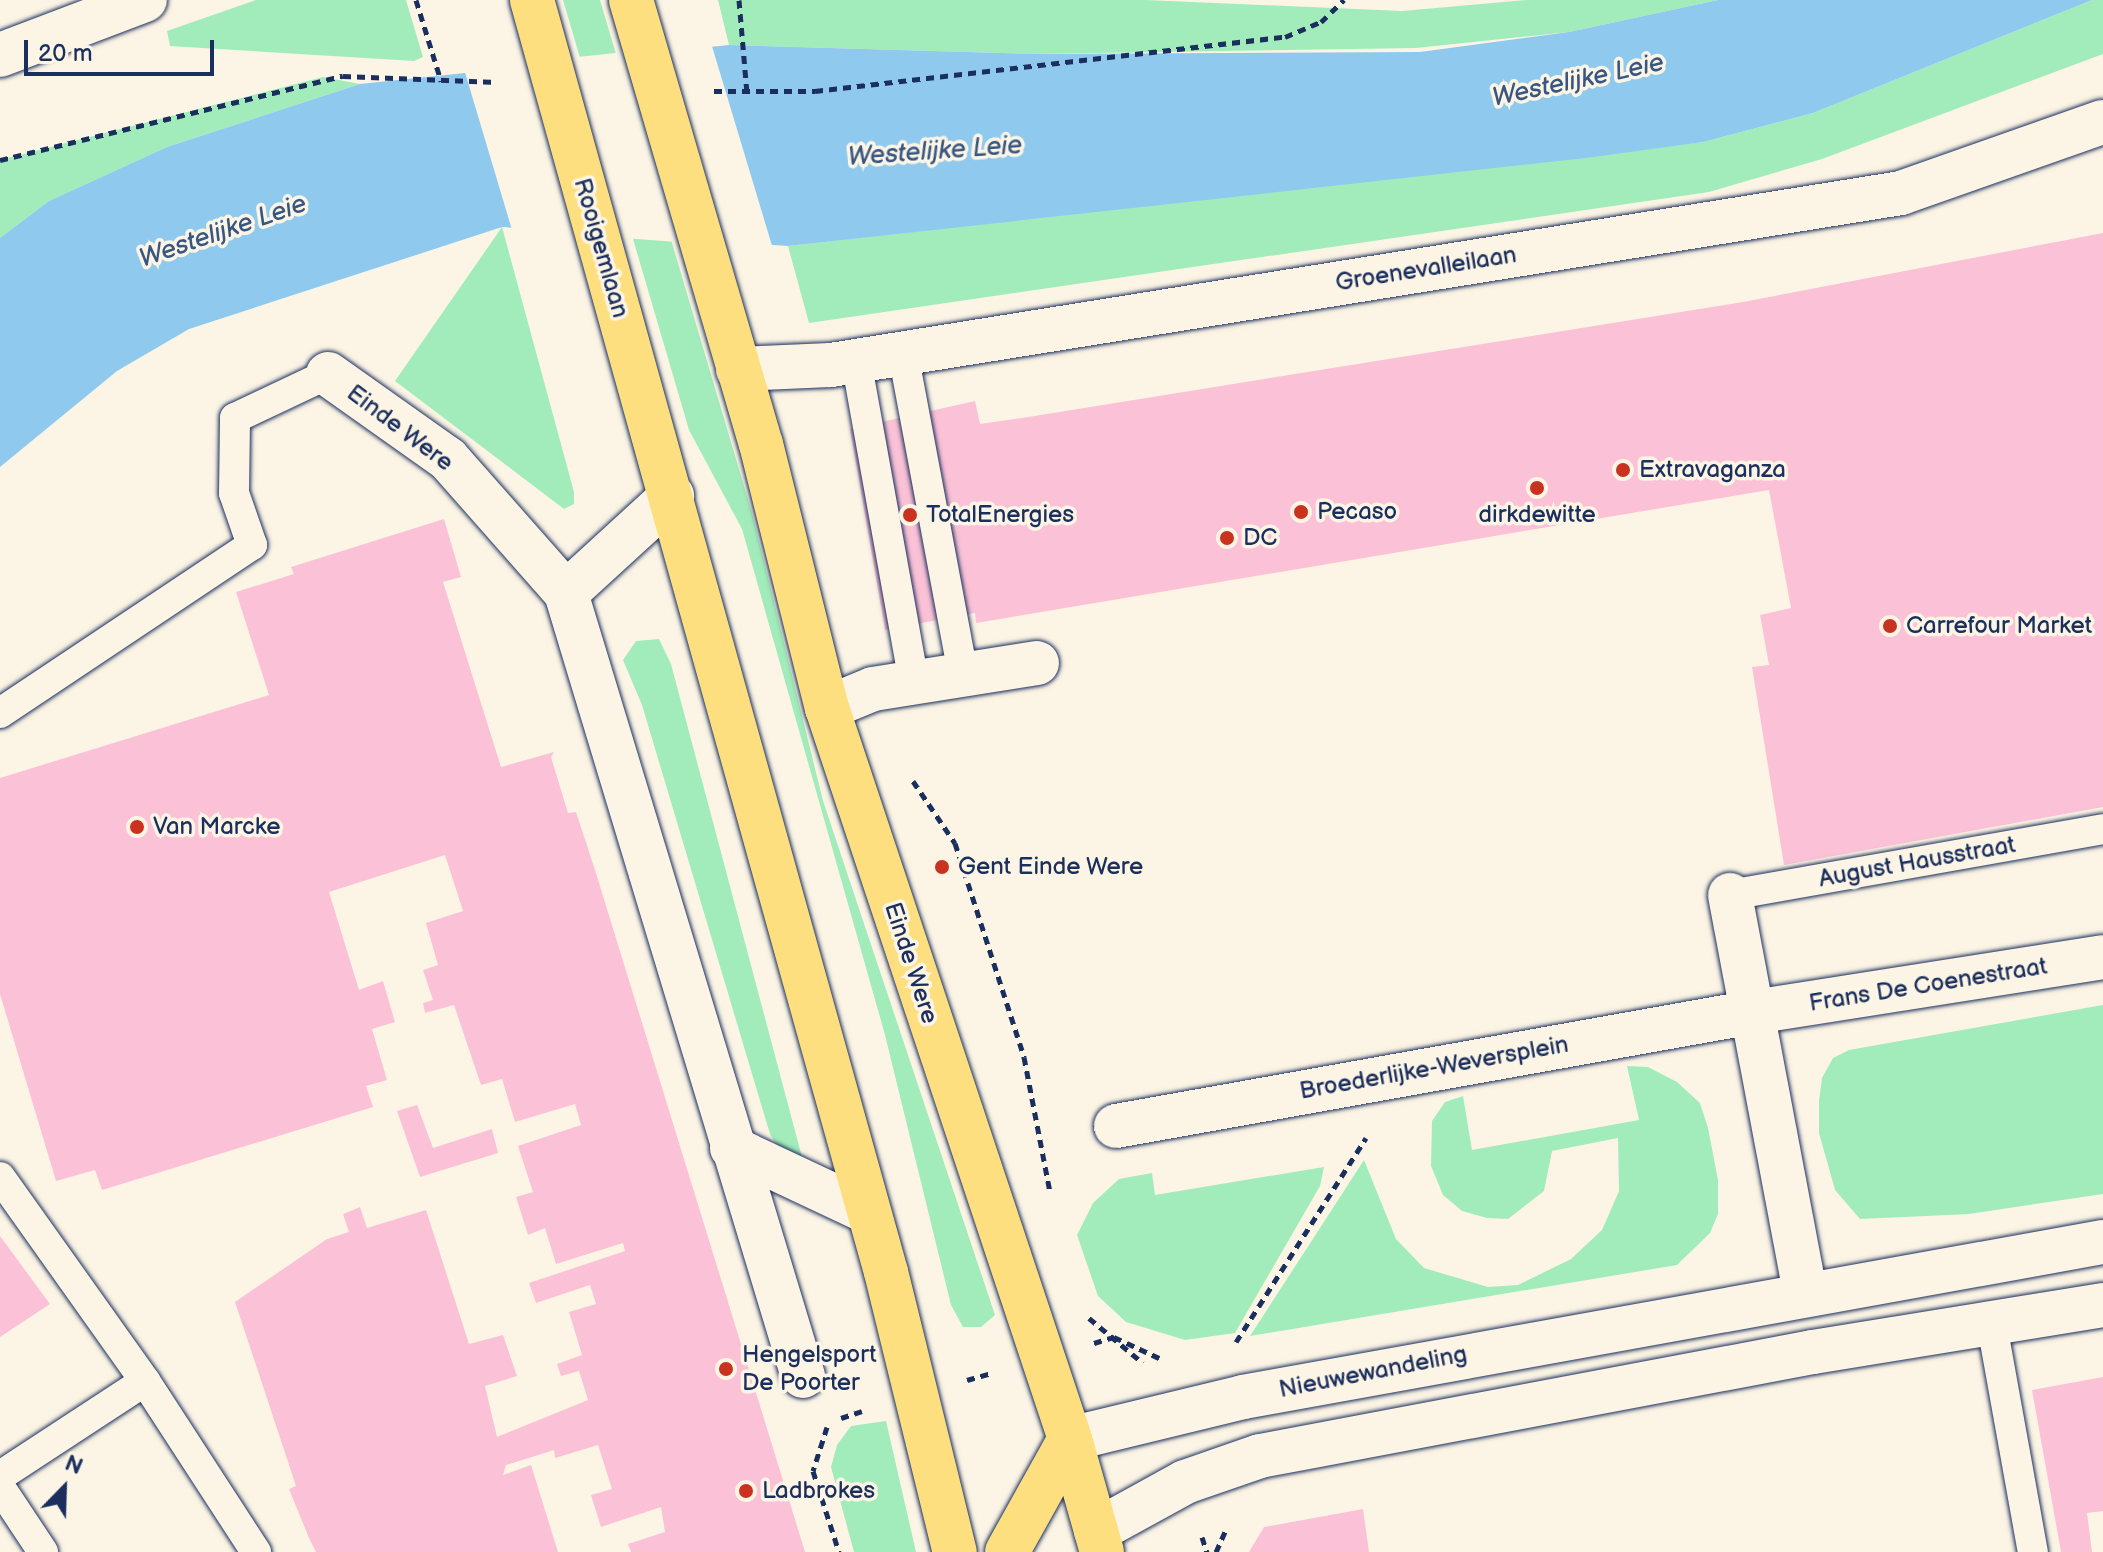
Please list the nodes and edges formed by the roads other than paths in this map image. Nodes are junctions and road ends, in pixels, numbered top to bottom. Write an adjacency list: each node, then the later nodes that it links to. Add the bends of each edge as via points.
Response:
1 (145, 0): 4 (street)
2 (532, 0): 10 (main road, Rooigemlaan)
3 (631, 0): 8 (main road)
4 (0, 55)
5 (2103, 122): 6 (street, Groenevalleilaan, via 1901,193)
6 (903, 353): 7 (street, Groenevalleilaan); 13 (lane)
7 (856, 360): 8 (street, Groenevalleilaan); 14 (lane)
8 (738, 369): 15 (main road, Einde Were)
9 (328, 374): 11 (street, Einde Were, via 448,459); 16 (lane, via 235,418 234,493 252,545)
10 (672, 496): 11 (street); 24 (main road)
11 (566, 593): 22 (street, Einde Were)
12 (1037, 663): 13 (street)
13 (963, 674): 14 (street)
14 (914, 682): 15 (street, via 873,689)
15 (827, 708): 32 (main road, Einde Were)
16 (0, 713)
17 (2103, 829): 18 (lane, August Hausstraat)
18 (1730, 895): 20 (street)
19 (2103, 957): 20 (street, Frans De Coenestraat)
20 (1753, 1012): 21 (street, Broederlijke-Weversplein); 26 (street)
21 (1116, 1126)
22 (732, 1148): 24 (street); 30 (street, Einde Were)
23 (0, 1177): 31 (lane)
24 (864, 1210): 38 (main road, via 886,1272)
25 (2103, 1242): 26 (street, Nieuwewandeling)
26 (1805, 1293): 29 (street); 32 (street, Nieuwewandeling, via 1216,1404)
27 (2103, 1305): 28 (street)
28 (1992, 1325): 29 (street); 40 (lane)
29 (1813, 1352): 35 (street, via 1260,1456 1185,1482)
30 (803, 1376)
31 (145, 1381): 33 (lane); 37 (lane)
32 (1070, 1439): 35 (main road, Einde Were); 39 (main road)
33 (0, 1476)
34 (0, 1487): 36 (lane)
35 (1087, 1545)
36 (43, 1552)
37 (256, 1552)
38 (955, 1552)
39 (1007, 1552)
40 (2033, 1552)

